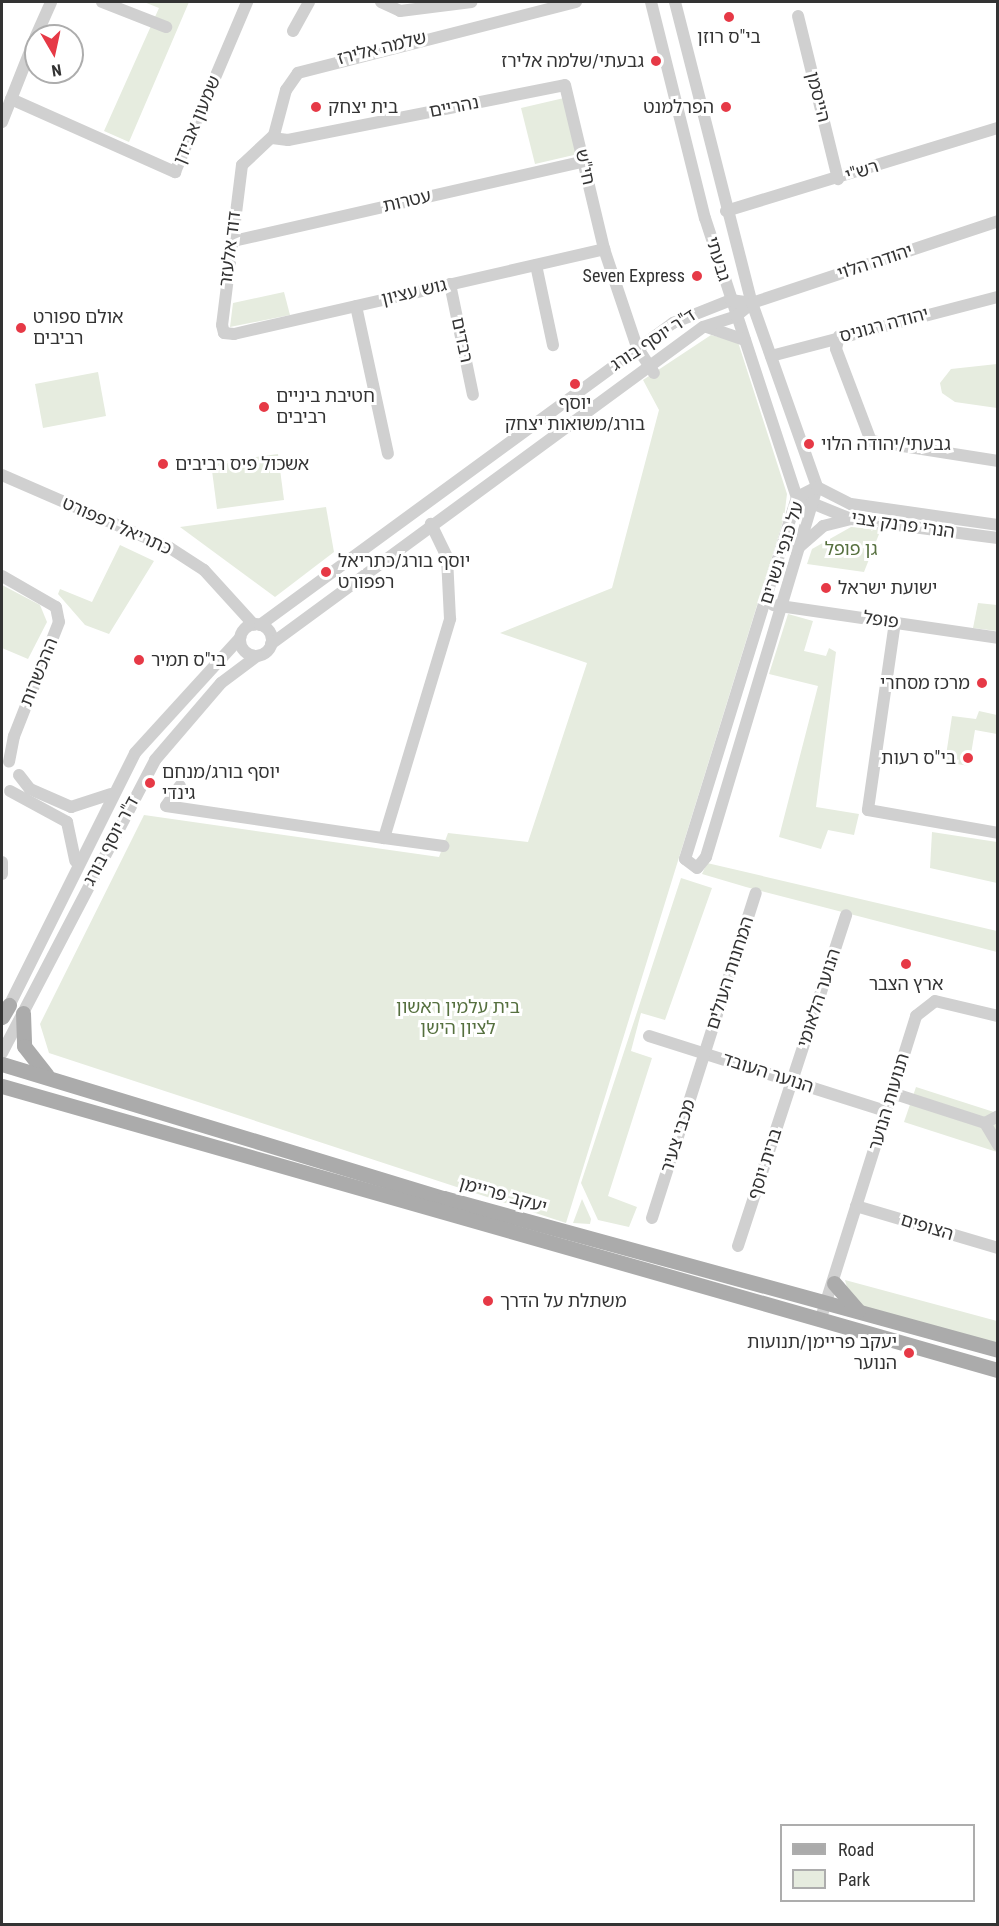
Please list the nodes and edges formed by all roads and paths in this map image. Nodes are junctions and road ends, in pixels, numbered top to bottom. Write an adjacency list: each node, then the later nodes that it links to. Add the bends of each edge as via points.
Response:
1 (51, 2): 13 (street)
2 (102, 2): 14 (street)
3 (247, 2): 18 (street, שמעון אבידן, via 175,172)
4 (309, 2): 15 (street)
5 (381, 2): 6 (street, via 400,11)
6 (471, 2)
7 (576, 2): 21 (street, שלמה אלירז, via 298,73 286,90)
8 (641, 2): 12 (street)
9 (651, 2): 12 (street, גבעתי)
10 (675, 2): 24 (street, גבעתי)
11 (798, 16): 23 (street, הייסמן)
12 (655, 19): 31 (street, גבעתי)
13 (41, 24)
14 (166, 27)
15 (293, 31)
16 (24, 65): 18 (street)
17 (564, 85): 21 (street, נהריים, via 288,140); 22 (street, חי"ש)
18 (10, 99): 19 (street)
19 (2, 122)
20 (998, 128): 23 (street, רש"י)
21 (272, 138): 26 (street, דוד אלעזר, via 242,165)
22 (585, 161): 26 (street, עטרות); 27 (street, חי"ש)
23 (838, 179): 24 (street, רש"י)
24 (726, 212): 32 (street, גבעתי)
25 (998, 221): 32 (street, יהודה הלוי)
26 (229, 242): 38 (street, דוד אלעזר)
27 (604, 249): 28 (street, גוש עציון); 35 (street, חי"ש)
28 (536, 265): 29 (street, גוש עציון); 41 (street)
29 (450, 284): 33 (street, גוש עציון); 45 (street, רבדים)
30 (998, 297): 39 (street, יהודה רגוניס)
31 (731, 300): 32 (street); 34 (street, גבעתי); 37 (street, ד"ר יוסף בורג)
32 (753, 303): 34 (street, ד"ר יוסף בורג); 43 (street, גבעתי)
33 (356, 306): 38 (street, גוש עציון); 46 (street)
34 (736, 316): 36 (street, ד"ר יוסף בורג); 40 (street, גבעתי)
35 (628, 323): 37 (street, via 646,331); 42 (street, חי"ש)
36 (703, 327): 40 (street); 44 (street, ד"ר יוסף בורג)
37 (664, 329): 42 (street, ד"ר יוסף בורג)
38 (224, 333)
39 (839, 336): 43 (street, יהודה רגוניס); 47 (street, via 836,349 871,441)
40 (745, 340): 50 (street, גבעתי)
41 (553, 345)
42 (637, 347): 44 (street, חי"ש); 62 (street, ד"ר יוסף בורג)
43 (771, 356): 49 (street, גבעתי)
44 (651, 368): 53 (street, ד"ר יוסף בורג)
45 (473, 395)
46 (388, 454)
47 (998, 461)
48 (2, 475): 58 (street, כתריאל רפפורט, via 170,548 204,570)
49 (817, 487): 50 (street, על כנפי נשרים); 51 (street, על כנפי נשרים); 54 (street, הנרי פרנק צבי, via 851,504)
50 (797, 497): 51 (street); 59 (street, על כנפי נשרים)
51 (810, 506): 52 (street, הנרי פרנק צבי); 56 (street, על כנפי נשרים)
52 (851, 519): 55 (street, הנרי פרנק צבי); 56 (street, via 823,526)
53 (431, 524): 65 (street, ד"ר יוסף בורג); 73 (street, via 447,557 450,618)
54 (998, 525)
55 (998, 538)
56 (796, 550): 60 (street, על כנפי נשרים)
57 (2, 576): 67 (street, ההכשרות, via 56,607 59,622)
58 (222, 592): 62 (street, כתריאל רפפורט); 63 (street, כתריאל רפפורט)
59 (765, 604): 60 (street, פופל); 60 (street, על כנפי נשרים, via 685,859 697,868 706,857)
60 (779, 606): 61 (street, פופל)
61 (895, 622): 64 (street, פופל); 72 (street, via 868,810)
62 (257, 625): 63 (street); 65 (street, via 270,634)
63 (241, 635): 66 (street, via 244,651); 71 (street, ד"ר יוסף בורג, via 152,729)
64 (998, 638)
65 (271, 644): 66 (street)
66 (257, 656): 80 (street, ד"ר יוסף בורג, via 221,683 155,760)
67 (5, 761): 68 (street)
68 (19, 775): 70 (street); 71 (street, via 30,789 71,807)
69 (180, 786): 73 (street, via 166,806)
70 (5, 791): 76 (street, via 67,822 75,842)
71 (112, 794): 76 (street, ד"ר יוסף בורג)
72 (998, 833)
73 (384, 838): 74 (street)
74 (443, 846)
75 (2, 862): 77 (street)
76 (74, 868): 80 (street, ד"ר יוסף בורג)
77 (2, 874)
78 (756, 893): 85 (street, המחנות העולים)
79 (846, 915): 87 (street, הנוער הלאומי)
80 (11, 1012): 82 (street, ד"ר יוסף בורג); 84 (street, ד"ר יוסף בורג); 88 (main road, via 28,1055)
81 (998, 1016): 90 (street, תנועות הנוער, via 955,1003 935,1001 925,1006 916,1016)
82 (2, 1022)
83 (649, 1036): 85 (street, הנוער העובד)
84 (2, 1053)
85 (704, 1053): 87 (street, הנוער העובד); 96 (street, מכבי צעיר)
86 (2, 1064): 88 (main road, יעקב פריימן)
87 (792, 1081): 91 (street, הנוער העובד); 97 (street, ברית יוסף)
88 (57, 1082): 100 (main road, יעקב פריימן)
89 (2, 1086): 103 (main road, יעקב פריימן)
90 (892, 1093): 91 (street, תנועות הנוער); 93 (street)
91 (886, 1111): 95 (street, תנועות הנוער)
92 (998, 1116): 93 (street)
93 (985, 1123): 94 (street)
94 (998, 1145)
95 (856, 1206): 98 (street, הצופים); 99 (street, תנועות הנוער)
96 (651, 1218)
97 (738, 1246)
98 (998, 1248)
99 (834, 1279): 100 (main road); 101 (street, תנועות הנוער); 102 (main road)
100 (799, 1298): 101 (main road, יעקב פריימן)
101 (826, 1305): 102 (main road, יעקב פריימן); 103 (street, תנועות הנוער)
102 (863, 1314): 104 (main road, יעקב פריימן)
103 (820, 1321): 105 (main road, יעקב פריימן)
104 (998, 1350)
105 (998, 1370)

